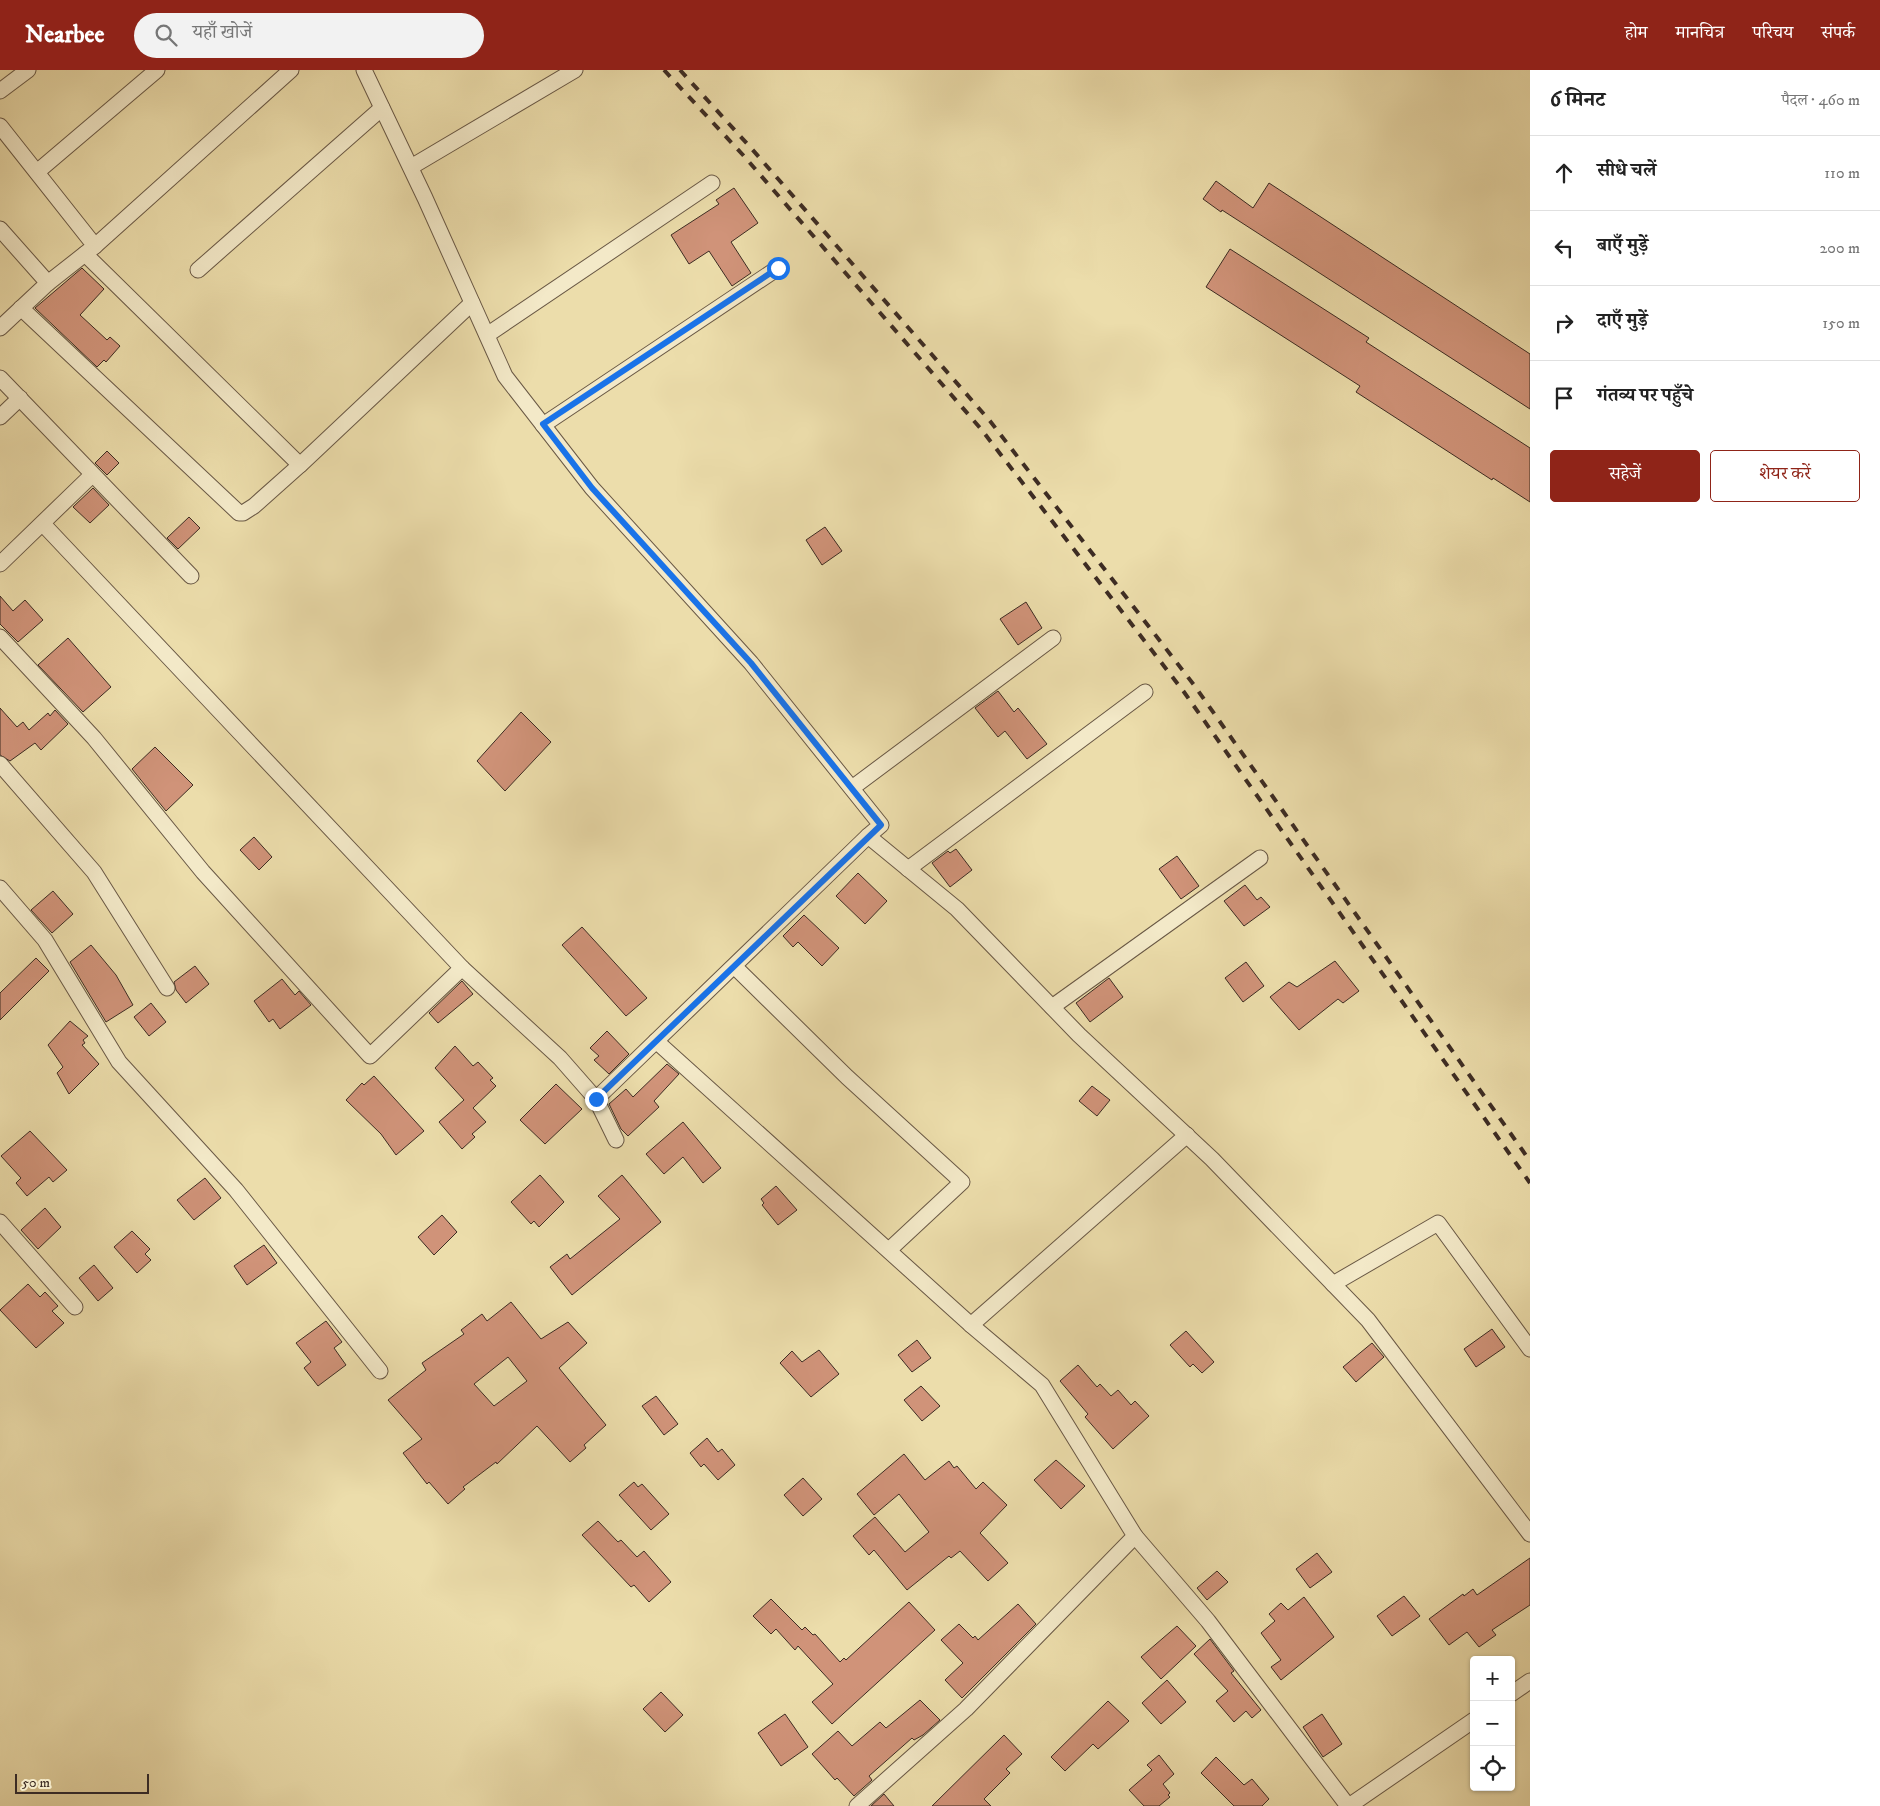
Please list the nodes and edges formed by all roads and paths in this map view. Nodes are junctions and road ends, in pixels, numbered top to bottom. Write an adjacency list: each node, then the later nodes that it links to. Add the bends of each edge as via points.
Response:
1 (28, 70): 6 (street)
2 (157, 70): 10 (street)
3 (290, 70): 13 (street)
4 (364, 70): 7 (street)
5 (575, 70): 9 (street)
6 (0, 91)
7 (382, 108): 9 (street); 15 (street)
8 (0, 126): 10 (street)
9 (410, 167): 17 (street)
10 (37, 172): 13 (street)
11 (712, 184): 20 (street)
12 (0, 229): 16 (street)
13 (90, 250): 16 (street); 25 (street)
14 (778, 268): 24 (street)
15 (198, 270)
16 (48, 283): 18 (street)
17 (472, 303): 20 (street); 25 (street)
18 (21, 308): 19 (street); 25 (street, via 239,512 243,514 254,506)
19 (0, 328)
20 (487, 335): 24 (street, via 505,376)
21 (0, 378): 22 (street)
22 (20, 398): 23 (street); 26 (street)
23 (0, 417)
24 (543, 424): 34 (street, via 592,488 751,663)
25 (300, 465)
26 (92, 474): 27 (street); 29 (street)
27 (43, 524): 28 (street); 40 (street)
28 (0, 564)
29 (191, 576)
30 (0, 636): 40 (street, via 94,738 203,872 370,1056)
31 (1053, 638): 34 (street)
32 (1145, 692): 37 (street)
33 (0, 764): 41 (street, via 94,872)
34 (852, 788): 35 (street, via 881,825)
35 (868, 836): 37 (street); 39 (street)
36 (1260, 858): 42 (street)
37 (908, 869): 42 (street, via 957,909)
38 (0, 888): 53 (street, via 45,940 119,1062 236,1190)
39 (734, 967): 43 (street); 48 (street, via 847,1077 962,1182)
40 (462, 968): 44 (street, via 560,1058)
41 (167, 988)
42 (1052, 1007): 45 (street)
43 (656, 1041): 44 (street); 48 (street)
44 (596, 1099): 46 (street)
45 (1187, 1135): 49 (street); 51 (street)
46 (616, 1140)
47 (0, 1222): 50 (street)
48 (889, 1250): 51 (street)
49 (1333, 1284): 52 (street, via 1438,1223); 54 (street, via 1368,1320)
50 (75, 1308)
51 (971, 1325): 55 (street, via 1042,1385)
52 (1530, 1349)
53 (380, 1371)
54 (1530, 1534)
55 (1135, 1536): 59 (street, via 966,1709); 60 (street, via 1208,1621)
56 (1530, 1681): 57 (street)
57 (1515, 1691)
58 (1470, 1723): 60 (street)
59 (857, 1806)
60 (1349, 1806)

